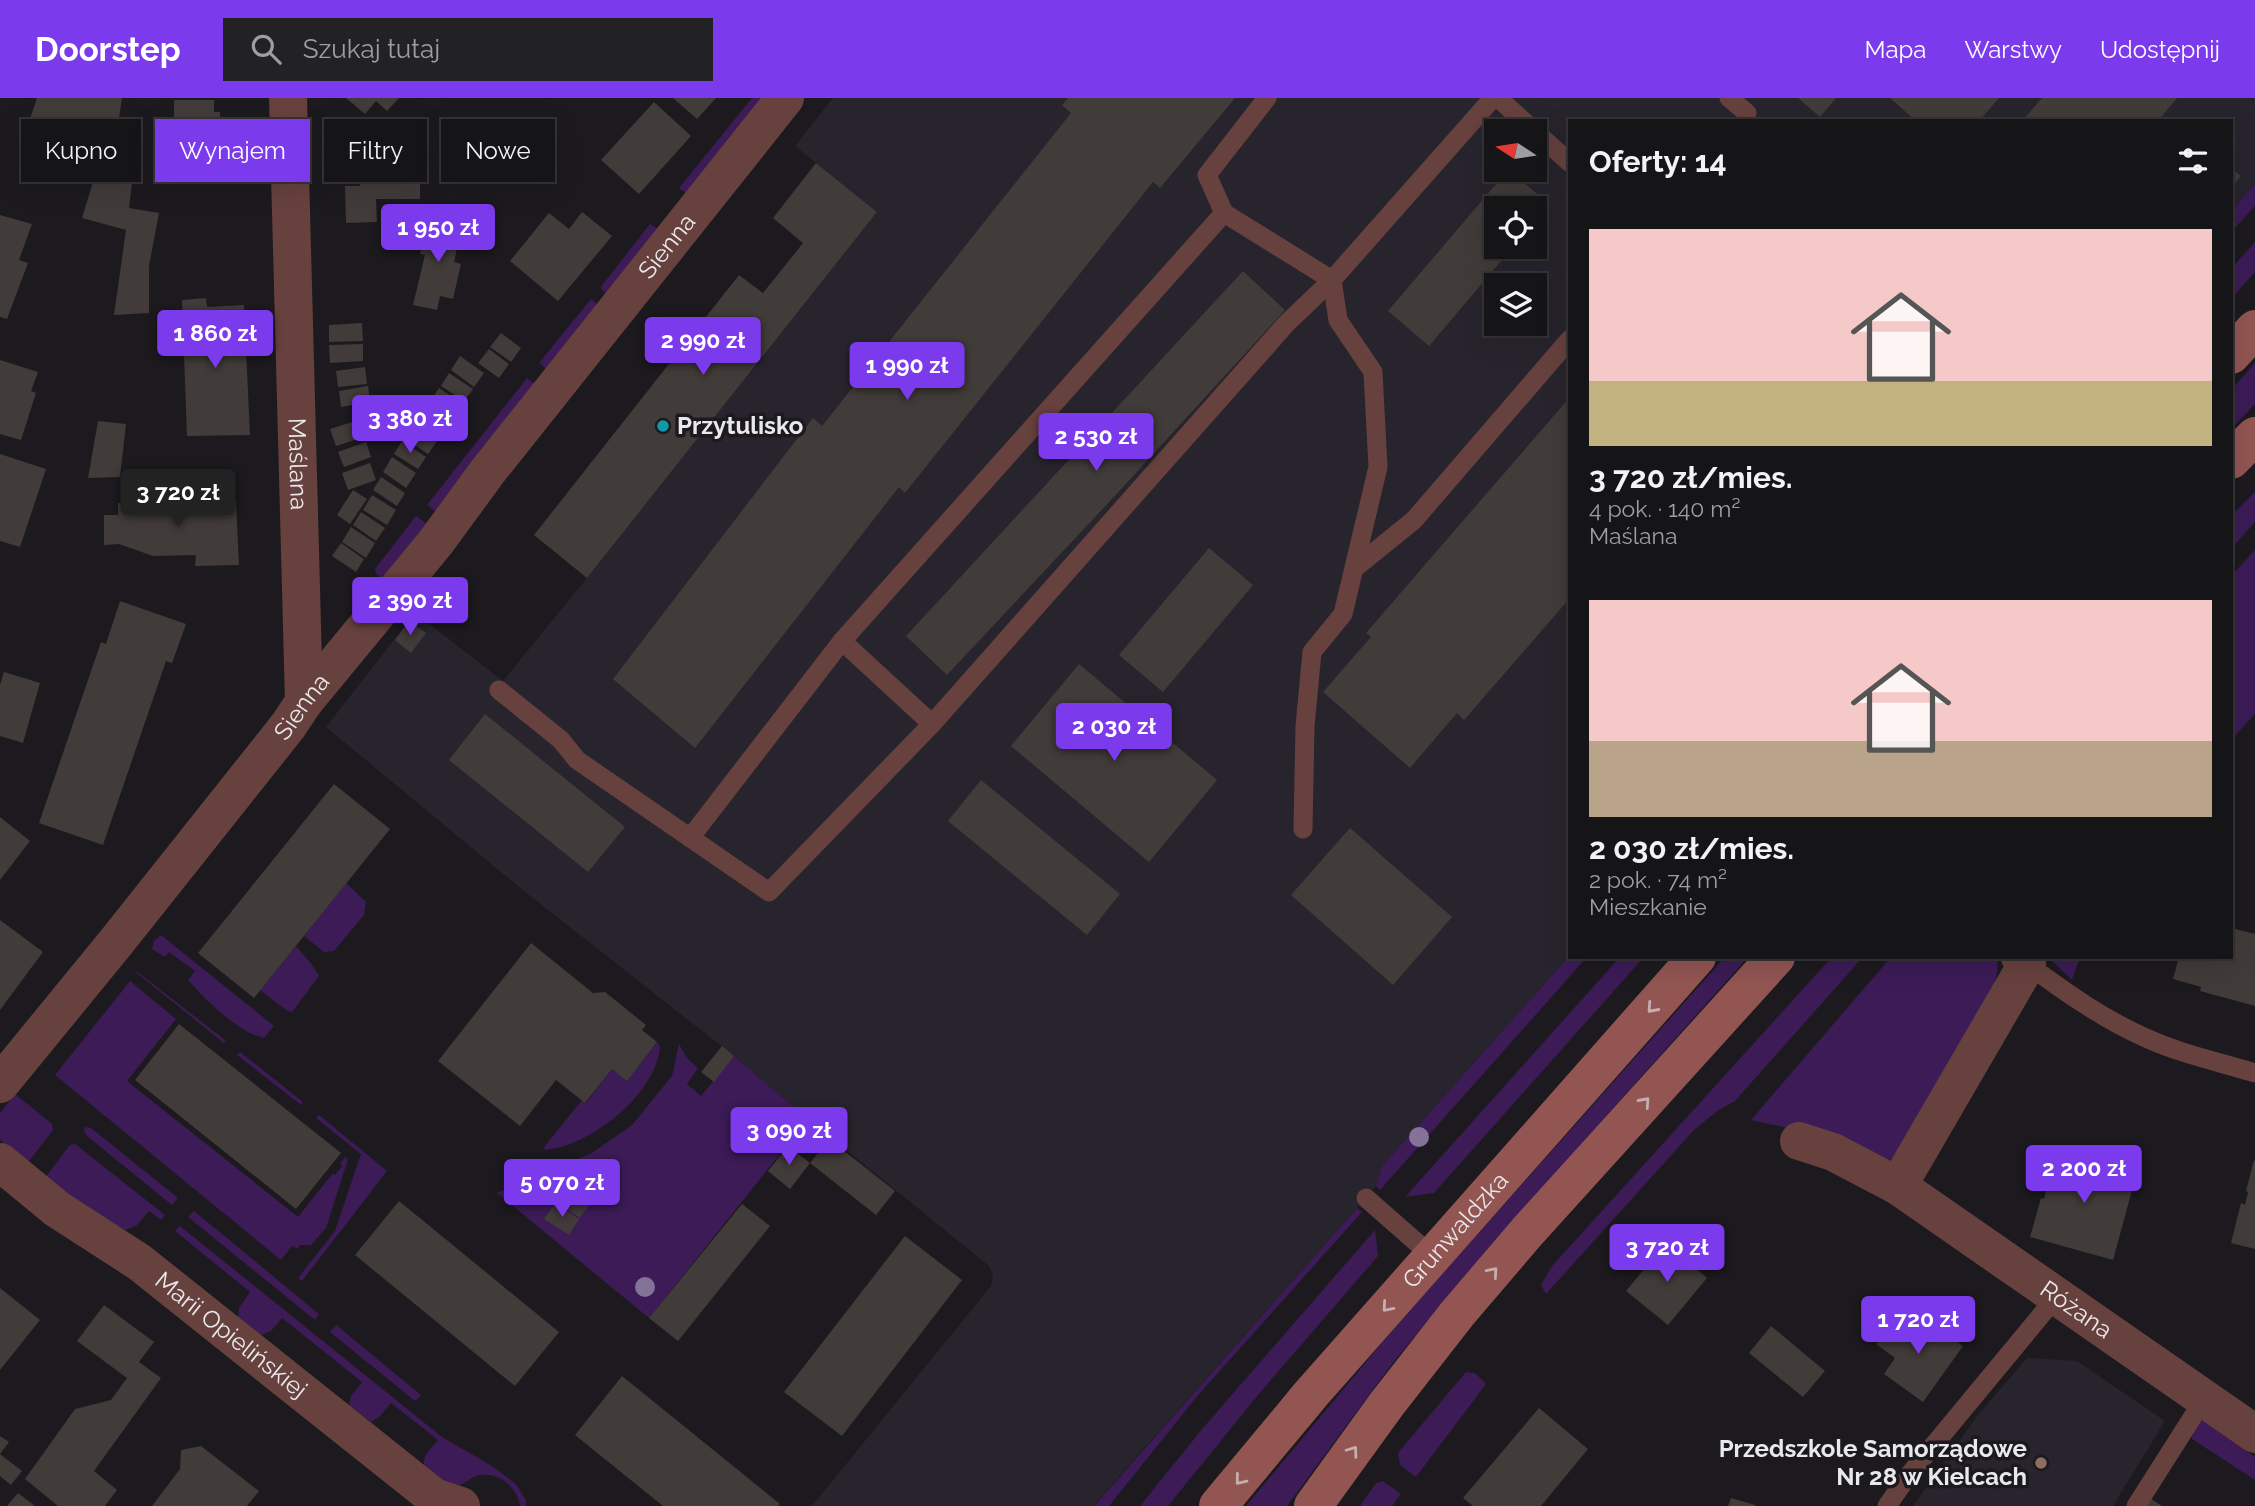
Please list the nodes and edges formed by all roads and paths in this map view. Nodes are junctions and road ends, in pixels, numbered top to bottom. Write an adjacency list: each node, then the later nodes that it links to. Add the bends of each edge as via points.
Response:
1 (288, 98): 18 (street, Maślana)
2 (786, 98): 18 (street, Sienna)
3 (1267, 98): 8 (lane, via 1207,175)
4 (1495, 98): 7 (lane); 9 (lane)
5 (1729, 98): 6 (lane)
6 (1746, 113)
7 (1568, 161)
8 (1224, 213): 9 (lane); 16 (lane)
9 (1332, 280): 15 (lane, via 1338,320 1373,372 1378,467); 19 (lane, via 1286,324)
10 (2255, 329): 12 (main road)
11 (1568, 341): 15 (lane, via 1414,520)
12 (2233, 353)
13 (2255, 436): 14 (main road)
14 (2233, 458)
15 (1356, 566): 20 (lane, via 1343,614 1312,652)
16 (842, 640): 19 (lane); 21 (lane)
17 (499, 690): 21 (lane, via 561,740 577,760)
18 (304, 702): 26 (street, Sienna)
19 (932, 724): 21 (lane, via 769,892)
20 (1303, 829)
21 (690, 838)
22 (1695, 959): 31 (main road, Grunwaldzka, one-way to 31)
23 (1774, 959): 37 (main road, one-way to 23, via 1457,1314)
24 (2024, 960): 25 (lane, via 2075,999 2148,1039); 29 (street)
25 (2255, 1073)
26 (0, 1083)
27 (1799, 1141): 29 (street, Różana, via 1833,1152)
28 (0, 1162): 35 (street, Marii Opielińskiej, via 57,1209 139,1262 434,1497)
29 (1898, 1185): 32 (street, Różana)
30 (1366, 1198): 31 (lane)
31 (1433, 1256): 36 (main road, Grunwaldzka, one-way to 36)
32 (2057, 1296): 33 (street, Różana); 38 (lane)
33 (2204, 1399): 34 (street, Różana); 39 (lane)
34 (2255, 1434)
35 (461, 1506)
36 (1218, 1506)
37 (1313, 1506)
38 (1887, 1506)
39 (2136, 1506)

